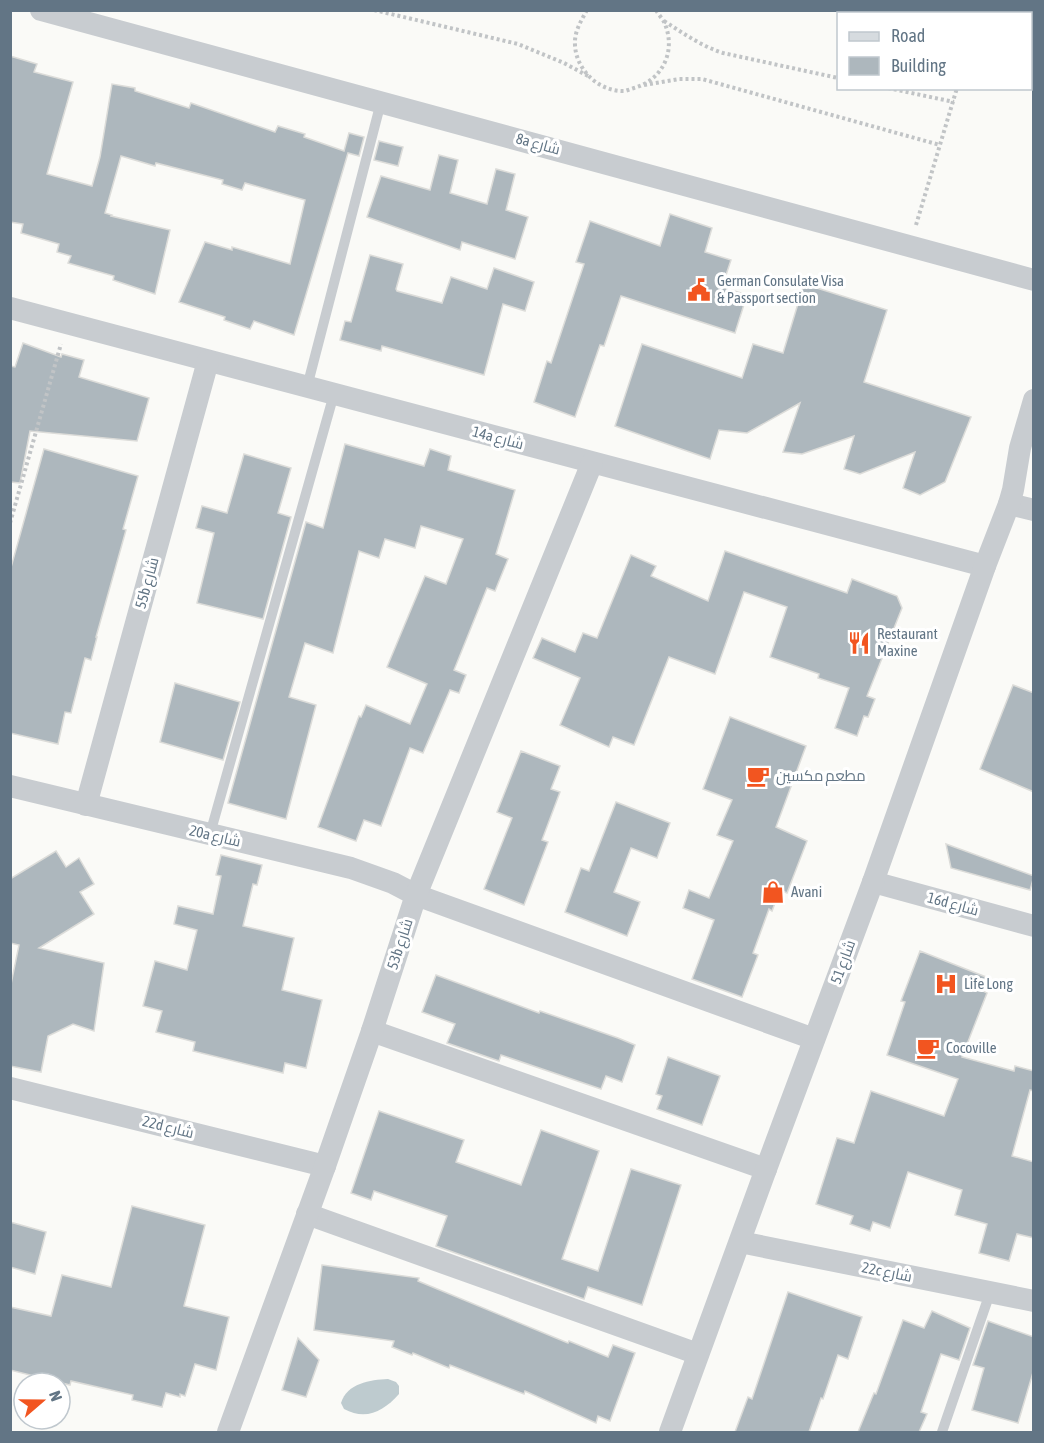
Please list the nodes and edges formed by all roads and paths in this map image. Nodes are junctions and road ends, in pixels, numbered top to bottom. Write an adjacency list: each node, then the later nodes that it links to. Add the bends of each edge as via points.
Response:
1 (41, 10): 11 (street, 8a شارع)
2 (374, 10): 6 (path, via 518,44)
3 (587, 10): 6 (path, via 574,44 578,61)
4 (656, 10): 5 (path)
5 (664, 21): 7 (path, via 709,49); 8 (path, via 669,39 667,57 658,74)
6 (588, 76): 8 (path, via 605,88 625,91)
7 (837, 78)
8 (644, 85): 13 (path, via 702,79)
9 (897, 90): 12 (path)
10 (957, 90): 12 (path)
11 (381, 102): 14 (street, 8a شارع); 19 (lane)
12 (954, 102): 13 (path)
13 (940, 145): 14 (path)
14 (910, 246): 15 (street, 8a شارع)
15 (1034, 280)
16 (10, 308): 17 (street, 14a شارع)
17 (67, 323): 18 (street, 14a شارع); 26 (path)
18 (208, 361): 19 (street, 14a شارع); 29 (street, 55b شارع)
19 (308, 387): 20 (street, 14a شارع)
20 (334, 394): 22 (street, 14a شارع); 30 (lane)
21 (1034, 400): 24 (street, شارع 51)
22 (592, 463): 27 (street, 14a شارع); 32 (street, 53b شارع)
23 (1034, 463): 24 (street, شارع 51)
24 (1011, 497): 25 (street); 27 (street, شارع 51)
25 (1034, 510)
26 (10, 523)
27 (985, 566): 31 (street, شارع 51)
28 (10, 786): 29 (street, 20a شارع)
29 (86, 805): 30 (street, 20a شارع)
30 (210, 834): 32 (street, 20a شارع, via 351,868)
31 (873, 882): 33 (street, 16d شارع); 35 (street, شارع 51)
32 (416, 895): 34 (street, 53b شارع); 35 (street, 20a شارع)
33 (1034, 926)
34 (372, 1031): 37 (street, 53b شارع); 38 (street)
35 (814, 1039): 38 (street, شارع 51)
36 (10, 1088): 37 (street, 22d شارع)
37 (325, 1166): 39 (street, 53b شارع)
38 (766, 1169): 40 (street, شارع 51)
39 (307, 1214): 43 (street); 44 (street, 53b شارع)
40 (740, 1242): 41 (street, 22c شارع); 43 (street, شارع 51)
41 (990, 1293): 42 (street, 22c شارع); 46 (lane)
42 (1034, 1301)
43 (698, 1354): 45 (street, شارع 51)
44 (228, 1432)
45 (670, 1432)
46 (942, 1432)

